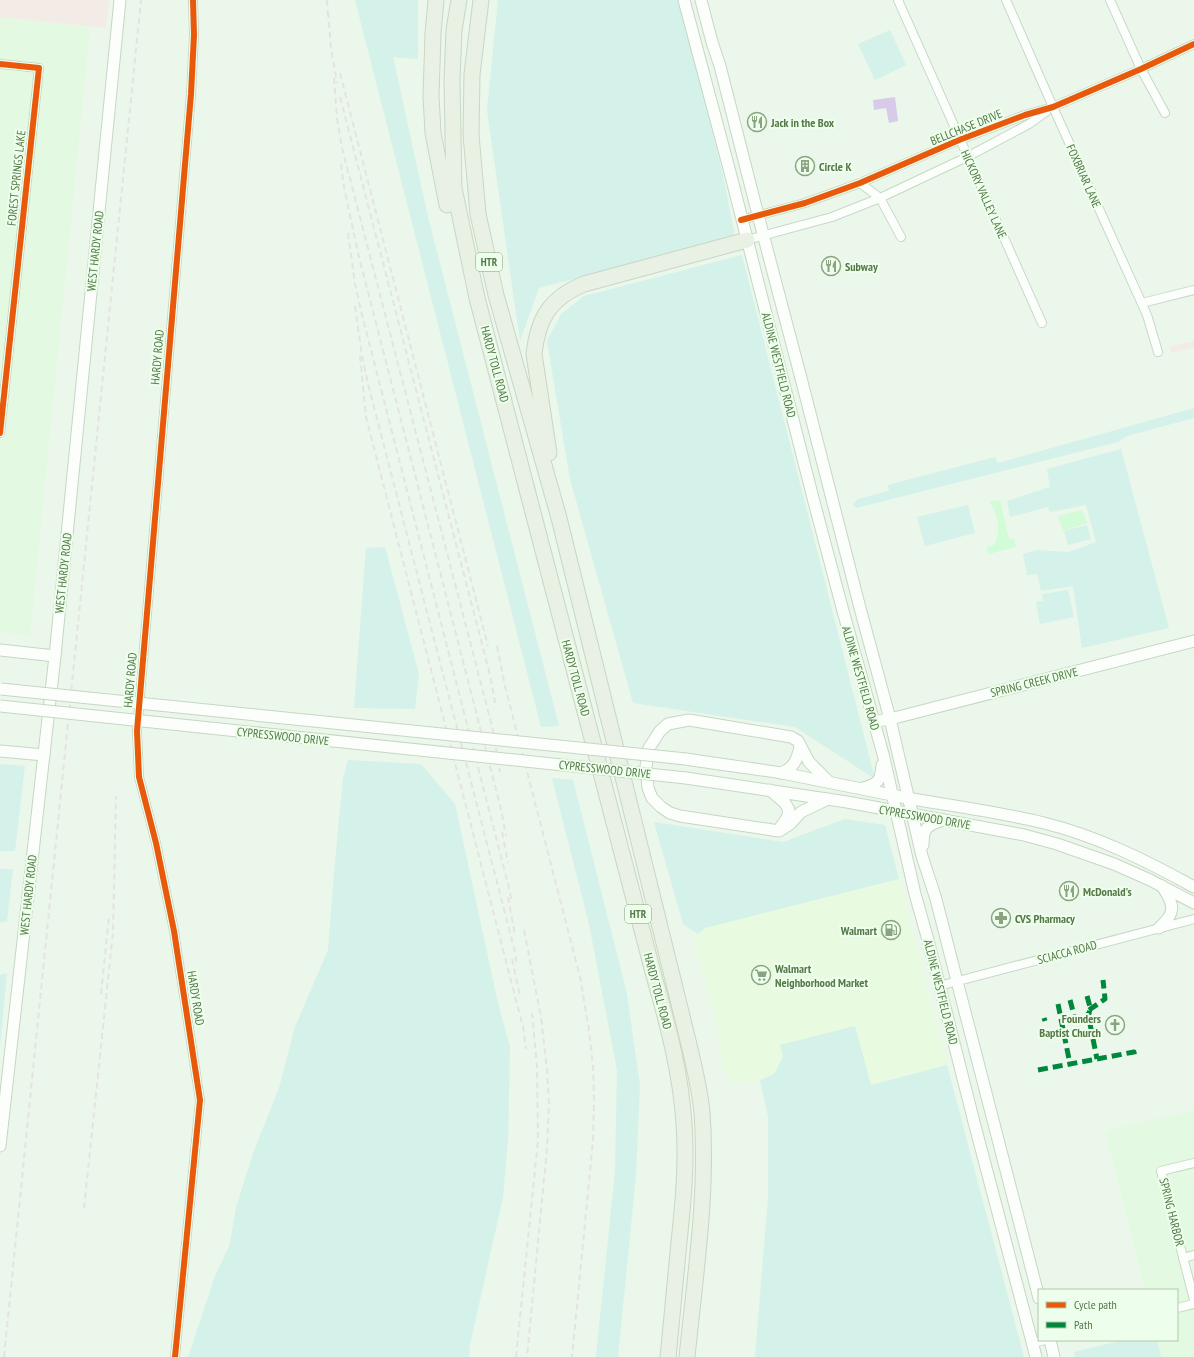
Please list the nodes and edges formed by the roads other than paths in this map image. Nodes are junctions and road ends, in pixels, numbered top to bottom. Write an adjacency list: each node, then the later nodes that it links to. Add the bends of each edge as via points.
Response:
1 (120, 0): 42 (main road, WEST HARDY ROAD)
2 (193, 0): 85 (street, HARDY ROAD, via 191,94 137,731 138,776 156,843 174,931 200,1100)
3 (436, 0): 28 (highway, via 432,34 433,133 454,235)
4 (459, 0): 28 (highway, HARDY TOLL ROAD / HTR, via 454,30 452,81 454,188)
5 (481, 0): 37 (highway, HARDY TOLL ROAD / HTR, via 472,74 471,135 478,214 496,295)
6 (684, 0): 13 (main road, ALDINE WESTFIELD ROAD)
7 (701, 0): 11 (main road, ALDINE WESTFIELD ROAD)
8 (898, 0): 18 (street, HICKORY VALLEY LANE)
9 (1006, 0): 16 (street, FOXBRIAR LANE)
10 (1110, 0): 15 (street)
11 (712, 42): 13 (main road); 22 (main road, ALDINE WESTFIELD ROAD)
12 (1194, 44): 15 (street, BELLCHASE DRIVE)
13 (697, 46): 23 (main road, ALDINE WESTFIELD ROAD)
14 (0, 64): 34 (street, FOREST SPRINGS LAKE, via 39,68)
15 (1141, 69): 16 (street, BELLCHASE DRIVE); 17 (street)
16 (1053, 107): 18 (street, BELLCHASE DRIVE); 19 (street, BELLCHASE DRIVE, via 1029,124); 29 (street, FOXBRIAR LANE)
17 (1165, 113)
18 (959, 140): 19 (street, HICKORY VALLEY LANE); 20 (street, BELLCHASE DRIVE)
19 (967, 157): 21 (street, BELLCHASE DRIVE); 30 (street, HICKORY VALLEY LANE)
20 (860, 184): 21 (street); 22 (street, BELLCHASE DRIVE, via 805,203)
21 (880, 198): 24 (street, BELLCHASE DRIVE, via 832,217); 25 (street)
22 (758, 215): 23 (street, BELLCHASE DRIVE); 24 (main road, ALDINE WESTFIELD ROAD)
23 (741, 220): 26 (main road, ALDINE WESTFIELD ROAD)
24 (763, 235): 26 (street, BELLCHASE DRIVE); 32 (main road, ALDINE WESTFIELD ROAD)
25 (901, 237)
26 (747, 240): 33 (main road, ALDINE WESTFIELD ROAD); 37 (highway, via 584,284 563,295 548,310 538,328 534,354)
27 (1194, 290): 29 (street)
28 (477, 298): 86 (highway, HARDY TOLL ROAD / HTR, via 669,1029 680,1088 685,1149 683,1209)
29 (1142, 303): 31 (street, FOXBRIAR LANE)
30 (1042, 323)
31 (1158, 352)
32 (802, 382): 33 (main road); 35 (main road, ALDINE WESTFIELD ROAD)
33 (784, 386): 36 (main road, ALDINE WESTFIELD ROAD)
34 (0, 433)
35 (831, 494): 36 (main road); 38 (main road, ALDINE WESTFIELD ROAD)
36 (813, 498): 39 (main road, ALDINE WESTFIELD ROAD)
37 (559, 518): 87 (highway, HARDY TOLL ROAD / HTR, via 683,1020 702,1111 702,1212)
38 (860, 608): 39 (main road); 45 (main road, ALDINE WESTFIELD ROAD)
39 (843, 611): 46 (main road, ALDINE WESTFIELD ROAD)
40 (1194, 641): 45 (main road, SPRING CREEK DRIVE)
41 (0, 650): 42 (main road)
42 (55, 656): 49 (main road, WEST HARDY ROAD)
43 (1, 688): 51 (main road, CYPRESSWOOD DRIVE, bridge, via 686,759)
44 (0, 706): 54 (main road, CYPRESSWOOD DRIVE, bridge, via 686,778)
45 (890, 719): 46 (main road, SPRING CREEK DRIVE); 56 (main road, ALDINE WESTFIELD ROAD)
46 (874, 722): 50 (main road, ALDINE WESTFIELD ROAD)
47 (800, 747): 51 (main road, via 795,763); 52 (main road, via 809,762); 61 (main road, via 798,741 791,737 689,720 668,724 649,748 646,766 648,788 652,798 665,810 680,816)
48 (0, 750): 49 (main road)
49 (44, 754): 74 (main road, WEST HARDY ROAD)
50 (883, 754): 53 (main road, via 881,777 872,786); 55 (main road, ALDINE WESTFIELD ROAD)
51 (781, 773): 52 (main road, CYPRESSWOOD DRIVE)
52 (829, 782): 53 (main road, CYPRESSWOOD DRIVE)
53 (862, 788): 55 (main road, CYPRESSWOOD DRIVE)
54 (770, 790): 57 (main road, CYPRESSWOOD DRIVE); 61 (main road, via 789,810)
55 (892, 794): 56 (main road, CYPRESSWOOD DRIVE); 58 (main road, ALDINE WESTFIELD ROAD)
56 (908, 798): 59 (main road, ALDINE WESTFIELD ROAD); 62 (main road, CYPRESSWOOD DRIVE, via 1010,815)
57 (828, 799): 58 (main road, CYPRESSWOOD DRIVE); 61 (main road, via 801,812)
58 (896, 811): 59 (main road, CYPRESSWOOD DRIVE); 71 (main road, ALDINE WESTFIELD ROAD)
59 (913, 814): 60 (main road, CYPRESSWOOD DRIVE); 64 (main road, ALDINE WESTFIELD ROAD)
60 (944, 820): 63 (main road, CYPRESSWOOD DRIVE, via 1024,835); 64 (main road, via 927,826 923,834)
61 (779, 831)
62 (1073, 832): 63 (main road); 66 (main road, CYPRESSWOOD DRIVE, via 1139,858)
63 (1068, 847): 65 (main road, CYPRESSWOOD DRIVE)
64 (922, 856): 70 (main road, ALDINE WESTFIELD ROAD)
65 (1162, 886): 67 (main road, CYPRESSWOOD DRIVE); 69 (main road, via 1170,897 1172,910 1167,921)
66 (1194, 887)
67 (1194, 903)
68 (1194, 919): 69 (street, SCIACCA ROAD)
69 (1158, 928): 70 (street, SCIACCA ROAD)
70 (957, 981): 71 (street, SCIACCA ROAD); 72 (main road, ALDINE WESTFIELD ROAD)
71 (939, 986): 73 (main road, ALDINE WESTFIELD ROAD)
72 (992, 1117): 73 (main road); 78 (main road, ALDINE WESTFIELD ROAD)
73 (974, 1122): 84 (main road, ALDINE WESTFIELD ROAD)
74 (0, 1145)
75 (1194, 1163): 77 (street, SPRING HARBOR, via 1162,1171)
76 (1194, 1255): 77 (street)
77 (1183, 1258): 79 (street, SPRING HARBOR)
78 (1038, 1294)
79 (1194, 1300)
80 (1194, 1304): 81 (street)
81 (1178, 1308)
82 (1041, 1341): 84 (street)
83 (1050, 1341): 89 (main road)
84 (1033, 1343): 88 (main road, ALDINE WESTFIELD ROAD)
85 (175, 1357)
86 (668, 1357)
87 (686, 1357)
88 (1036, 1357)
89 (1054, 1357)

